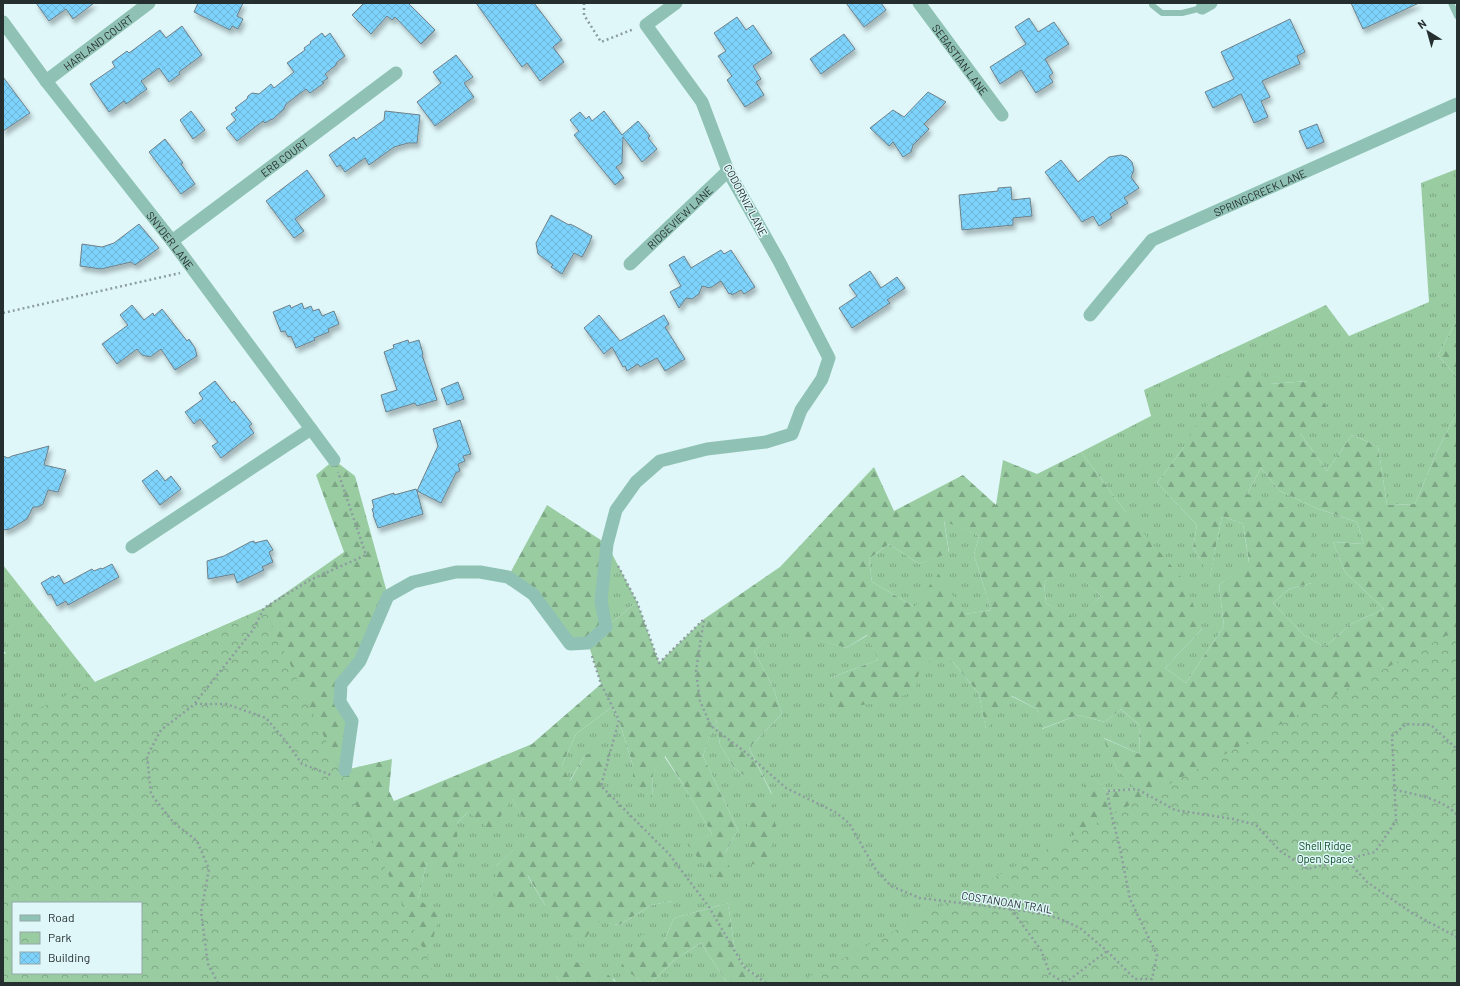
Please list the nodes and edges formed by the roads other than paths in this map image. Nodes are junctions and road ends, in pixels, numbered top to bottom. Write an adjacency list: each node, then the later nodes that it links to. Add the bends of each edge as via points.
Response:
1 (149, 3): 10 (street, HARLAND COURT)
2 (676, 3): 13 (street, CODORNIZ LANE, via 646,24 702,102)
3 (919, 3): 12 (street, SEBASTIAN LANE)
4 (1152, 3): 6 (lane, via 1162,13 1182,13)
5 (1451, 3): 7 (lane)
6 (1206, 5)
7 (1457, 16)
8 (3, 22): 10 (street, SNYDER LANE)
9 (396, 73): 14 (street, ERB COURT)
10 (46, 81): 14 (street, SNYDER LANE)
11 (1457, 104): 16 (street, SPRINGCREEK LANE, via 1152,240)
12 (1002, 115)
13 (728, 172): 15 (street, RIDGEVIEW LANE); 20 (street, CODORNIZ LANE, via 779,261 829,358 822,379 801,410 792,434 766,442 707,449 660,461 636,482 616,510 607,544 601,601 606,627 588,643 570,644 533,594 508,577 480,572 456,572 413,582 388,596 360,661 341,684 340,702 352,721)
14 (172, 241): 17 (street, SNYDER LANE)
15 (630, 264)
16 (1090, 315)
17 (311, 429): 18 (street, SNYDER LANE); 19 (street)
18 (334, 460)
19 (132, 547)
20 (345, 770)

